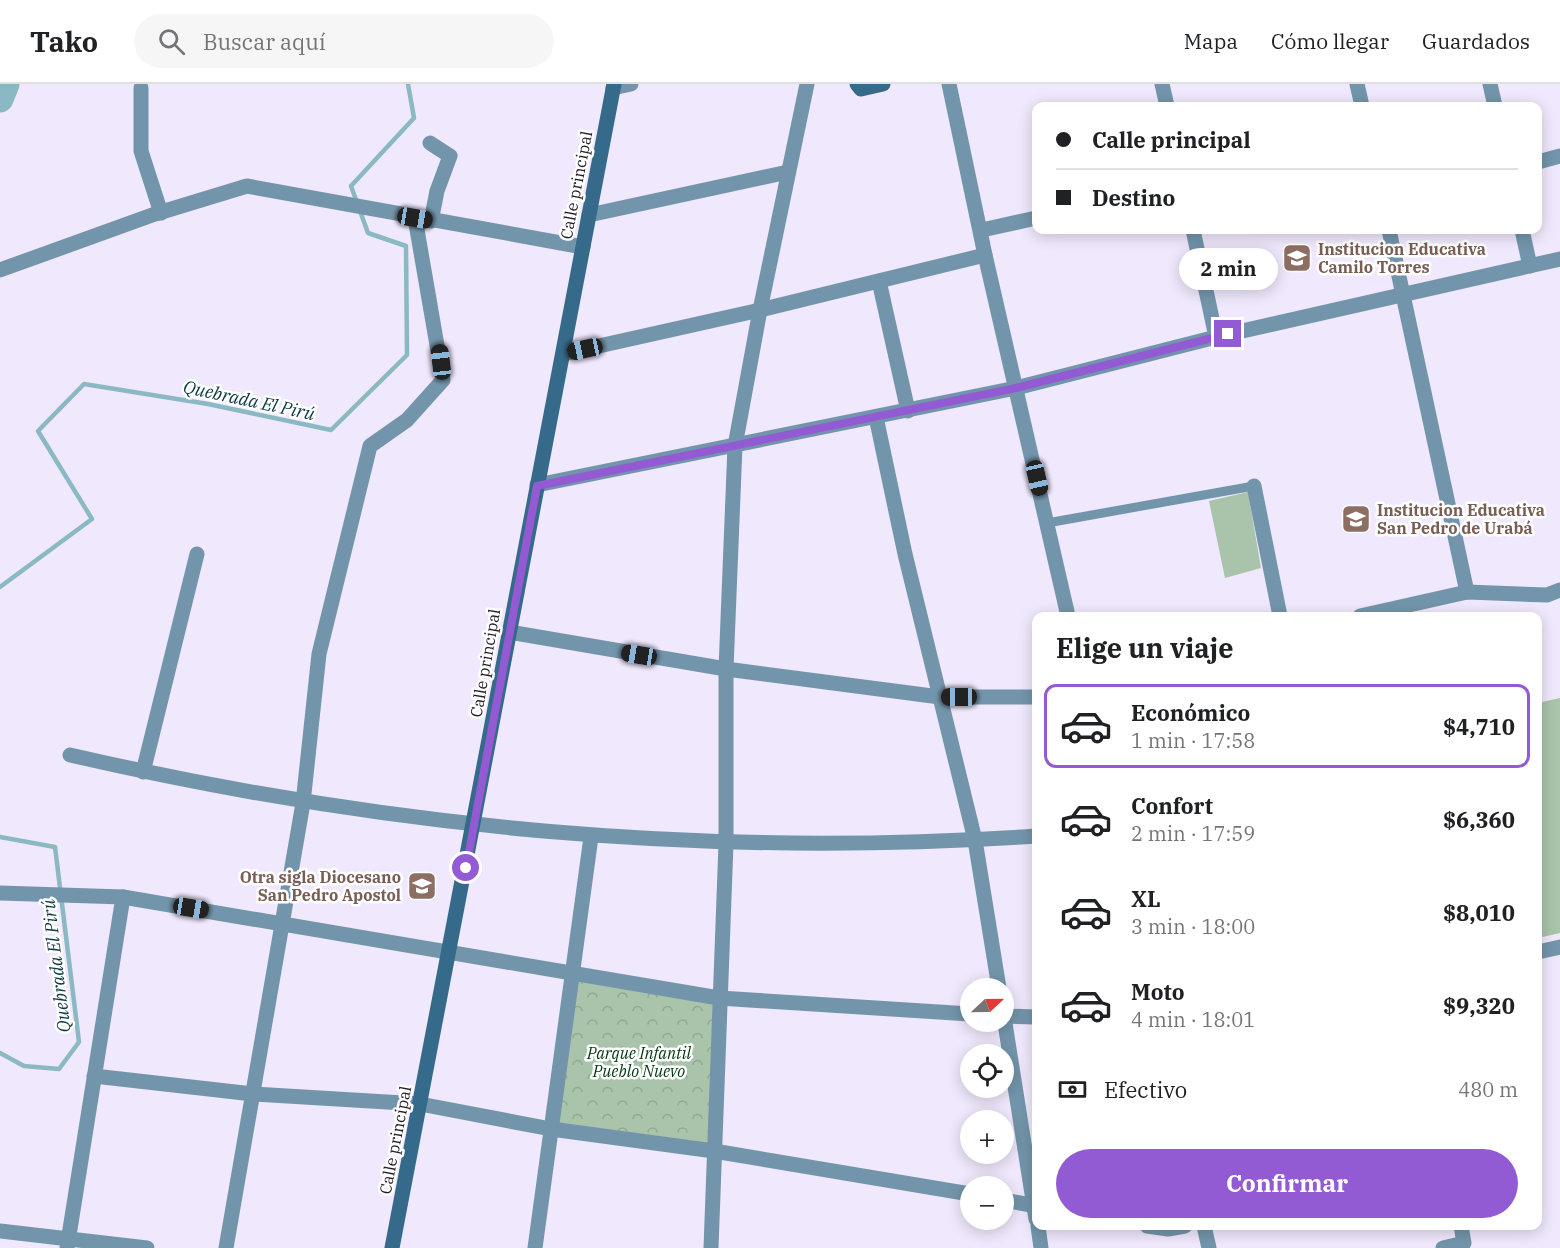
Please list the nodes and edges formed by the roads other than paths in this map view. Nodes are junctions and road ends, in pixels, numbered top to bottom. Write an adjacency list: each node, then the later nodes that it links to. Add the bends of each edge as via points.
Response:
1 (631, 84): 9 (street)
2 (807, 84): 17 (street)
3 (857, 84): 4 (main road, via 861,89)
4 (883, 84)
5 (949, 84): 23 (street)
6 (1162, 84): 11 (street)
7 (1357, 84): 12 (street)
8 (1490, 84): 13 (street)
9 (613, 86): 19 (main road, Calle principal)
10 (141, 88): 18 (street, via 141,151)
11 (1166, 102)
12 (1361, 102)
13 (1494, 102)
14 (430, 143): 22 (street, via 450,156)
15 (1560, 156): 16 (street)
16 (1542, 161)
17 (789, 172): 19 (street); 34 (street)
18 (161, 213): 20 (street, via 247,186); 31 (street)
19 (589, 215): 27 (main road, Calle principal)
20 (415, 218): 22 (street); 56 (street, via 443,380 407,420 370,446 319,654)
21 (1032, 219): 23 (street)
22 (431, 220): 27 (street)
23 (982, 230): 28 (street)
24 (1194, 234): 35 (street)
25 (1390, 234): 33 (street)
26 (1523, 234): 30 (street)
27 (583, 247): 36 (main road, Calle principal)
28 (985, 255): 32 (street); 37 (street)
29 (1560, 259): 30 (street)
30 (1530, 266): 33 (street)
31 (0, 270)
32 (879, 281): 34 (street); 38 (street)
33 (1403, 296): 35 (street); 46 (street)
34 (760, 310): 36 (street); 40 (street)
35 (1216, 337): 37 (street)
36 (563, 354): 41 (main road, Calle principal)
37 (1016, 388): 38 (street); 43 (street)
38 (909, 411): 39 (street)
39 (876, 417): 40 (street); 52 (street)
40 (735, 446): 41 (street); 51 (street)
41 (537, 486): 50 (main road, Calle principal)
42 (1254, 486): 43 (lane); 48 (street)
43 (1047, 523): 47 (street)
44 (197, 554): 55 (street)
45 (1560, 590): 46 (street, via 1547,595)
46 (1467, 592): 49 (street)
47 (1067, 612)
48 (1279, 612)
49 (1378, 612)
50 (509, 633): 51 (street); 57 (main road, Calle principal)
51 (726, 669): 52 (street); 61 (street)
52 (940, 697): 53 (street); 60 (street)
53 (1032, 697)
54 (69, 755): 55 (street)
55 (143, 772): 56 (street)
56 (303, 802): 57 (street); 64 (street)
57 (474, 826): 59 (street); 67 (main road, Calle principal)
58 (1032, 836): 60 (street)
59 (591, 837): 61 (street); 68 (street)
60 (975, 840): 61 (street); 69 (street)
61 (726, 843): 70 (street)
62 (0, 894): 63 (street)
63 (123, 897): 64 (street); 75 (street)
64 (282, 923): 67 (street); 76 (street)
65 (1560, 947): 66 (street)
66 (1542, 951)
67 (450, 952): 68 (street); 77 (main road, Calle principal)
68 (572, 973): 70 (street); 78 (street)
69 (997, 978)
70 (719, 998): 71 (street); 79 (street)
71 (960, 1013)
72 (1014, 1017): 73 (street)
73 (1032, 1017)
74 (1006, 1032): 80 (street)
75 (94, 1076): 76 (street); 88 (street)
76 (253, 1094): 77 (street); 90 (street)
77 (420, 1104): 78 (street); 91 (main road, Calle principal)
78 (551, 1129): 79 (street); 92 (street)
79 (714, 1151): 81 (street); 93 (street)
80 (1032, 1186)
81 (960, 1192)
82 (1014, 1203): 83 (street)
83 (1032, 1209)
84 (1039, 1230): 94 (street)
85 (1205, 1230): 95 (street)
86 (1462, 1230): 96 (street, via 1464,1243)
87 (0, 1231): 88 (street)
88 (68, 1244): 89 (street)
89 (147, 1248)
90 (226, 1248)
91 (392, 1248)
92 (535, 1248)
93 (711, 1248)
94 (1041, 1248)
95 (1209, 1248)
96 (1443, 1248)

